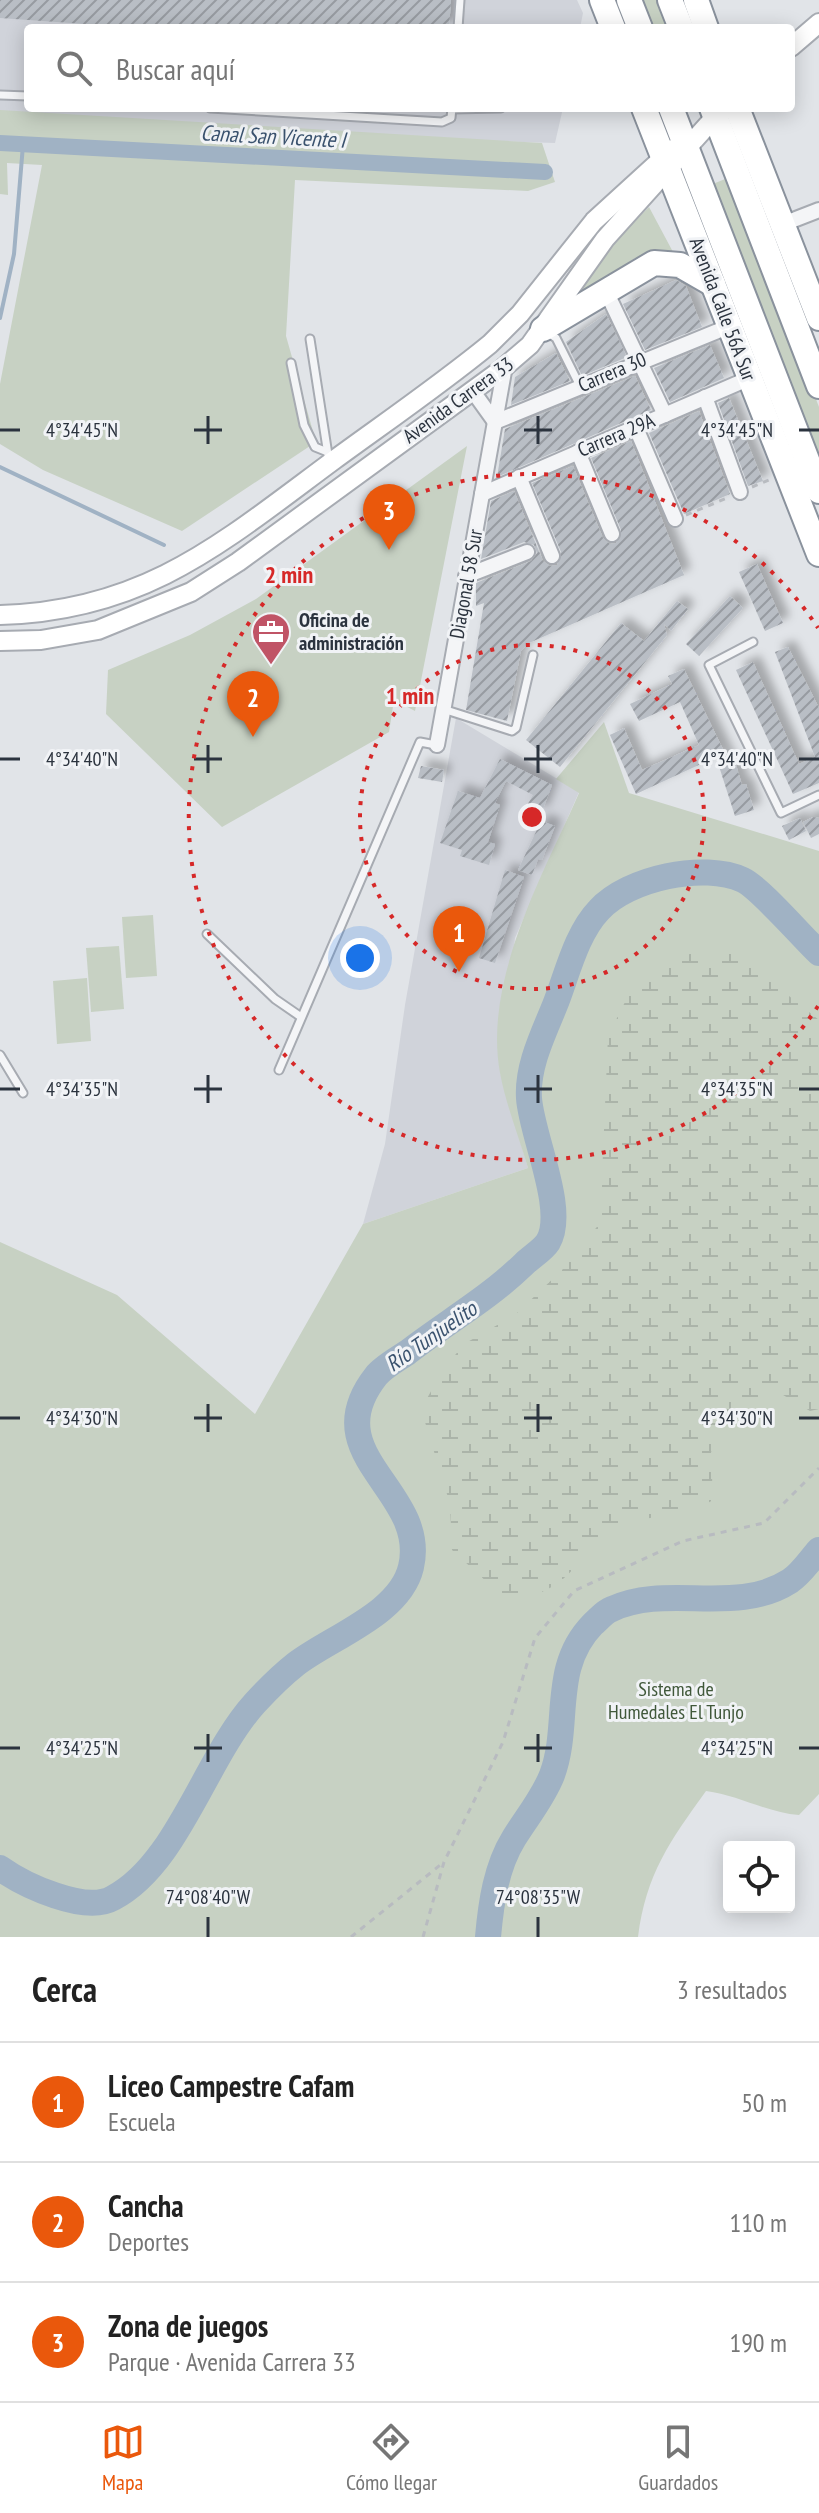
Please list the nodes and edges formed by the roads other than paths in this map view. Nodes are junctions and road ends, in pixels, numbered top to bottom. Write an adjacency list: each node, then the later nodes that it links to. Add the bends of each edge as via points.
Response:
1 (460, 0): 7 (lane)
2 (602, 0): 8 (highway)
3 (629, 0): 9 (highway)
4 (670, 0): 10 (highway)
5 (696, 0): 11 (highway)
6 (819, 23): 12 (main road)
7 (458, 24)
8 (611, 24)
9 (638, 24)
10 (679, 24)
11 (705, 24)
12 (795, 44)
13 (0, 95): 14 (lane)
14 (24, 96)
15 (276, 112): 16 (lane, via 442,122)
16 (452, 112)
17 (646, 112): 23 (highway, Avenida Calle 56A Sur)
18 (673, 112): 22 (highway, Avenida Calle 56A Sur)
19 (718, 112): 22 (main road, Avenida Carrera 33)
20 (721, 112): 25 (highway)
21 (721, 112): 40 (highway)
22 (685, 145): 23 (main road, Avenida Carrera 33); 41 (highway, Avenida Calle 56A Sur)
23 (666, 165): 26 (highway, Avenida Calle 56A Sur); 28 (main road, Avenida Carrera 33, via 594,221); 31 (main road, Avenida Carrera 33, via 605,239)
24 (819, 210): 25 (street)
25 (783, 224): 29 (highway)
26 (713, 284): 27 (highway, via 664,261); 30 (highway, Avenida Calle 56A Sur)
27 (605, 289): 31 (highway); 33 (street)
28 (520, 314): 35 (main road); 36 (main road, Avenida Carrera 33)
29 (818, 317): 37 (highway)
30 (730, 326): 33 (street, Carrera 30); 38 (highway, Avenida Calle 56A Sur)
31 (543, 329): 35 (main road, Avenida Carrera 33); 39 (lane, via 556,338)
32 (310, 339): 49 (lane)
33 (638, 361): 39 (street, Carrera 30); 44 (street)
34 (291, 363): 49 (lane, via 308,434)
35 (505, 366): 42 (main road, Avenida Carrera 33); 45 (street, Diagonal 58 Sur)
36 (456, 370): 42 (main road); 49 (main road, Avenida Carrera 33)
37 (819, 377)
38 (750, 378): 43 (street, Carrera 29A); 47 (highway, Avenida Calle 56A Sur)
39 (580, 386): 45 (street, Carrera 30)
40 (819, 386)
41 (779, 387): 47 (highway); 51 (highway, Avenida Calle 56A Sur)
42 (472, 390): 45 (street); 61 (main road, Avenida Carrera 33, via 219,575 129,620 70,636)
43 (705, 397): 44 (street, Carrera 29A); 52 (street)
44 (665, 415): 46 (street, Carrera 29A)
45 (495, 422): 53 (street, Diagonal 58 Sur)
46 (636, 428): 48 (street, Carrera 29A); 54 (street)
47 (776, 443): 57 (highway, Avenida Calle 56A Sur)
48 (578, 452): 50 (street, Carrera 29A); 55 (street)
49 (327, 457): 60 (main road, Avenida Carrera 33, via 192,562 148,585 88,605)
50 (519, 477): 53 (street, Carrera 29A); 58 (street)
51 (819, 491)
52 (740, 492)
53 (482, 494): 59 (street, Diagonal 58 Sur)
54 (675, 519)
55 (612, 534)
56 (527, 552): 59 (street)
57 (819, 554)
58 (552, 556)
59 (466, 576): 64 (street, Diagonal 58 Sur)
60 (0, 615)
61 (0, 641)
62 (753, 642): 66 (lane, via 709,665 781,813)
63 (533, 655): 64 (lane, via 512,731)
64 (443, 709): 65 (street, Diagonal 58 Sur)
65 (437, 745): 68 (lane, via 420,742)
66 (819, 795)
67 (207, 934): 68 (lane)
68 (301, 1017): 70 (lane)
69 (0, 1055): 71 (lane)
70 (279, 1070)
71 (23, 1093)

